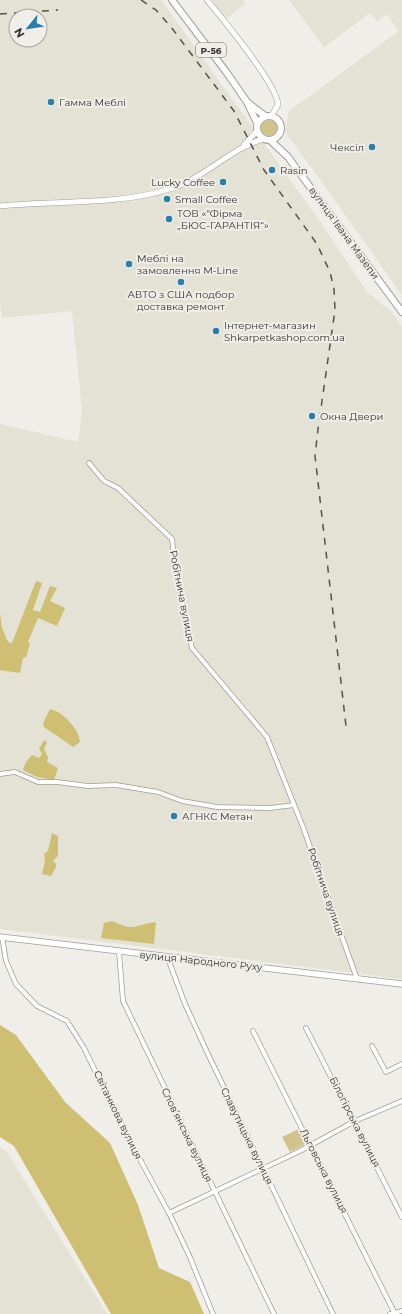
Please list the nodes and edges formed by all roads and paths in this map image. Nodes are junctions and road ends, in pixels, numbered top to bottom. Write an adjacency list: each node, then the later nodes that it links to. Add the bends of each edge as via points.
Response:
1 (172, 0): 3 (main road, вулиця Івана Мазепи / Р-56)
2 (207, 0): 4 (street, via 248,52 277,96 278,105)
3 (247, 102): 4 (main road, вулиця Івана Мазепи / Р-56); 5 (main road, вулиця Івана Мазепи / Р-56)
4 (268, 116): 5 (main road); 7 (main road, вулиця Івана Мазепи / Р-56, via 277,119 281,124)
5 (257, 123): 6 (main road, вулиця Івана Мазепи / Р-56)
6 (257, 131): 8 (main road, вулиця Івана Мазепи / Р-56); 9 (street)
7 (279, 136): 8 (main road); 10 (main road, вулиця Івана Мазепи / Р-56)
8 (267, 140): 9 (street); 10 (main road, вулиця Івана Мазепи / Р-56)
9 (242, 148): 11 (street, via 192,180 141,196)
10 (285, 153): 12 (main road, вулиця Івана Мазепи / Р-56)
11 (0, 206)
12 (402, 312)
13 (89, 463): 15 (street, Робітнича вулиця, via 104,481 118,488 172,539 177,580 192,648 267,737)
14 (0, 774): 15 (street, via 15,772 38,782 88,786 116,785 158,792 182,801 217,807 270,808)
15 (294, 805): 19 (street, Робітнича вулиця)
16 (1, 937): 17 (main road, вулиця Народного Руху); 30 (street, Світанкова вулиця, via 6,961 16,984 38,1006 67,1021 84,1048 126,1135)
17 (119, 952): 18 (main road, вулиця Народного Руху); 29 (street, Словʼянська вулиця, via 123,1001)
18 (167, 956): 19 (main road, вулиця Народного Руху); 28 (street, Славутицька вулиця, via 197,1031)
19 (357, 979): 20 (main road, вулиця Народного Руху)
20 (402, 984)
21 (306, 1028): 26 (street, Білогірська вулиця)
22 (253, 1031): 27 (street, Льговська вулиця)
23 (372, 1046): 24 (street, via 386,1072)
24 (402, 1064)
25 (402, 1101): 26 (street)
26 (355, 1121): 27 (street); 31 (street, Білогірська вулиця)
27 (311, 1145): 28 (street); 33 (street, Льговська вулиця)
28 (263, 1169): 29 (street); 36 (street, Славутицька вулиця)
29 (214, 1191): 30 (street); 35 (street, Словʼянська вулиця)
30 (169, 1213): 34 (street, Світанкова вулиця)
31 (402, 1217)
32 (402, 1311): 33 (street)
33 (392, 1313)
34 (213, 1314)
35 (274, 1314)
36 (333, 1314)

